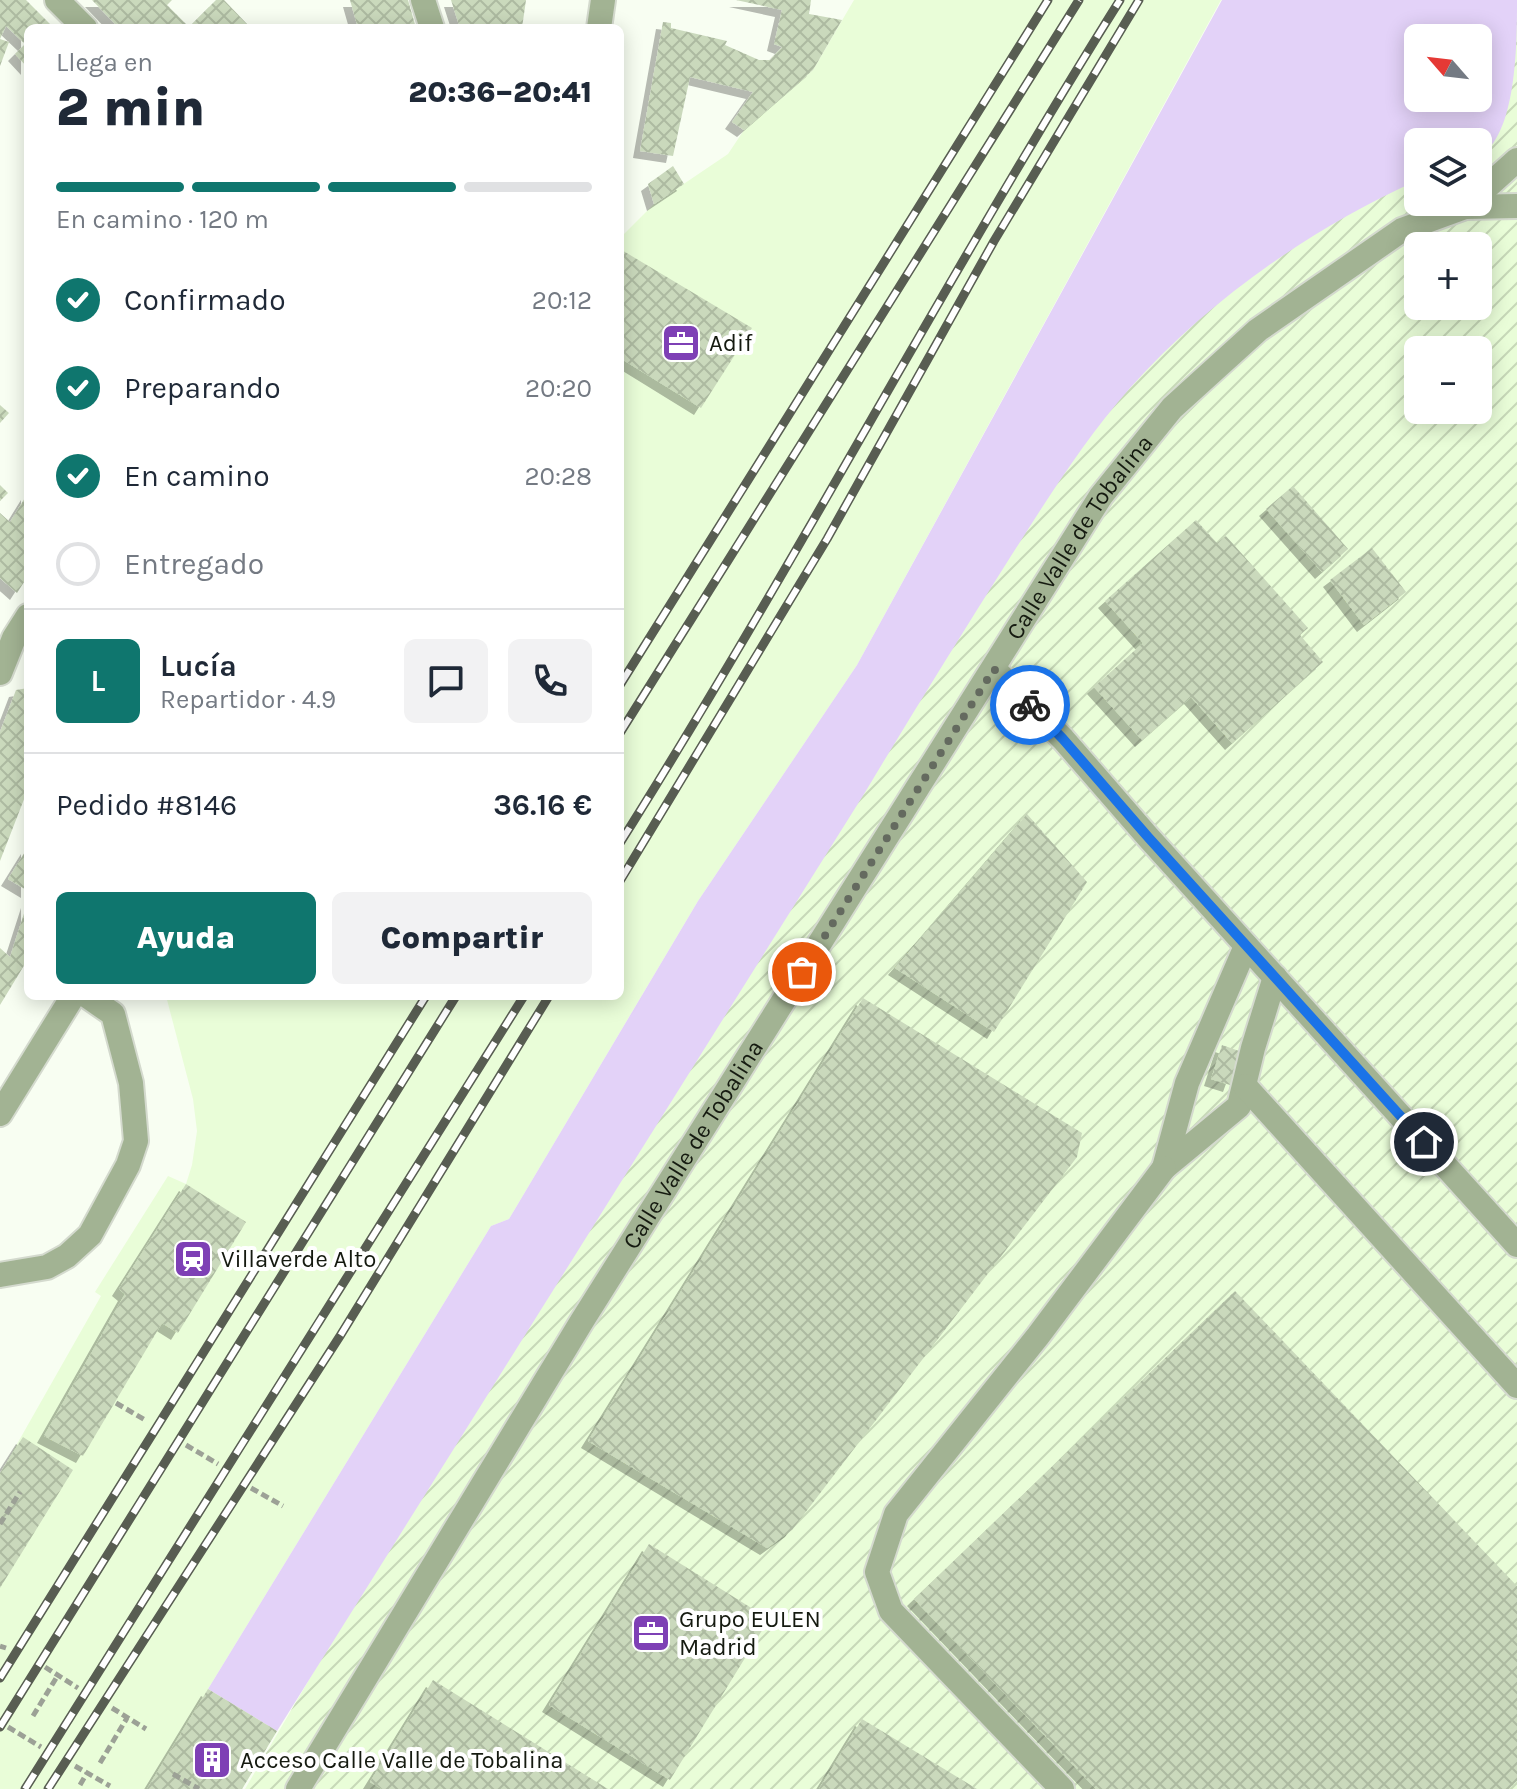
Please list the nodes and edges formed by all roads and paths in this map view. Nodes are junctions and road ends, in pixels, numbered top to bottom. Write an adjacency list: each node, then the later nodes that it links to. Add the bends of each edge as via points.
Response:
1 (57, 0): 4 (street)
2 (423, 0): 5 (street)
3 (603, 0): 6 (street)
4 (81, 24)
5 (431, 24)
6 (600, 24)
7 (1517, 160): 8 (street, Calle Valle de Tobalina)
8 (1492, 182)
9 (1492, 203): 10 (street, Calle Valle de Tobalina)
10 (1517, 206)
11 (1435, 216): 13 (street, Calle Valle de Tobalina, via 1402,230 1258,330 1172,408 1101,496)
12 (14, 638): 14 (street)
13 (994, 669): 15 (street); 51 (street, Calle Valle de Tobalina, via 582,1321)
14 (0, 673)
15 (1246, 946): 16 (street); 21 (street, via 1187,1083)
16 (1275, 977): 19 (street); 22 (street)
17 (71, 1000): 20 (street)
18 (93, 1000): 23 (street, via 113,1014 131,1083 136,1141 128,1165 90,1235 67,1256 47,1267)
19 (1245, 1086): 21 (street, via 1239,1106); 24 (street)
20 (0, 1114)
21 (1164, 1168): 52 (street, via 896,1514 877,1572 891,1611)
22 (1517, 1245)
23 (0, 1275)
24 (1517, 1386)
25 (116, 1403): 26 (path)
26 (147, 1421)
27 (186, 1445): 28 (path)
28 (218, 1464)
29 (251, 1488): 31 (path)
30 (20, 1492): 32 (path)
31 (283, 1506)
32 (0, 1524)
33 (45, 1667): 34 (path)
34 (58, 1675): 35 (path); 37 (path)
35 (78, 1688)
36 (112, 1708): 38 (path)
37 (33, 1716)
38 (127, 1718): 40 (path); 44 (path)
39 (8, 1727): 41 (path)
40 (146, 1729)
41 (15, 1732): 42 (path); 43 (path)
42 (9, 1740)
43 (41, 1747)
44 (100, 1763)
45 (75, 1766): 46 (path)
46 (87, 1773): 48 (path); 49 (path)
47 (173, 1774): 50 (path)
48 (80, 1785)
49 (110, 1786)
50 (199, 1789)
51 (298, 1789)
52 (1062, 1789)

